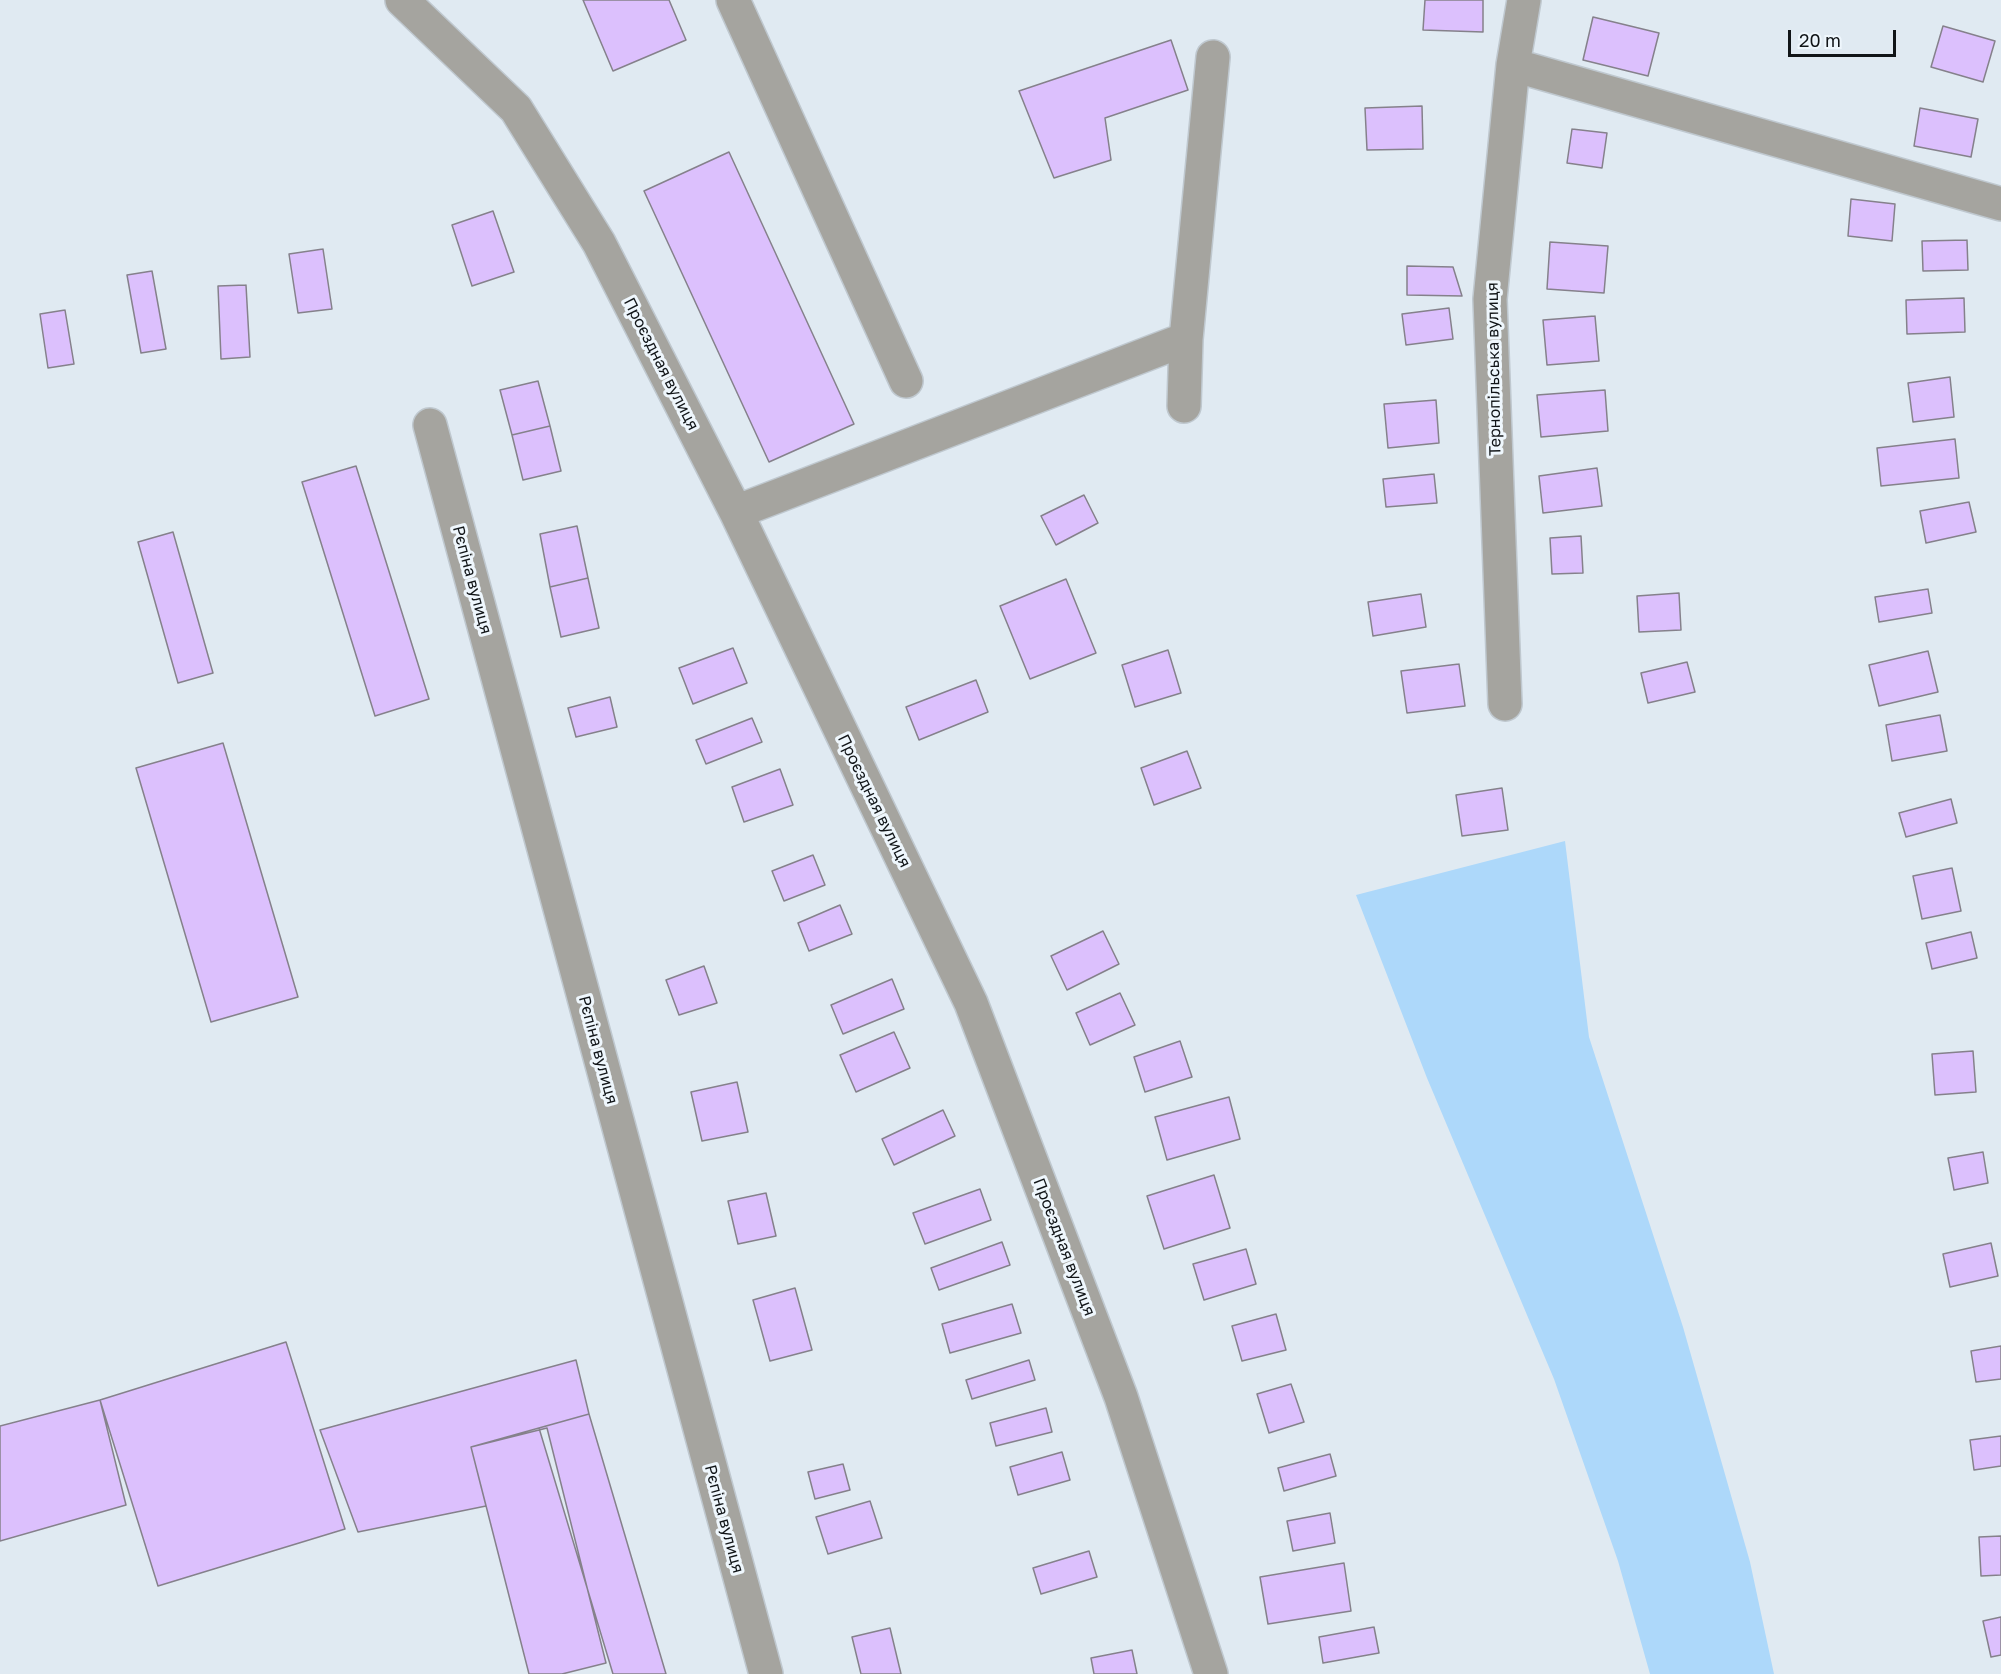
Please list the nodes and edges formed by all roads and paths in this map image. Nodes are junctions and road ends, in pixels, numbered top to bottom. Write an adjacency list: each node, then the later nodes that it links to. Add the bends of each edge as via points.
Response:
1 (402, 0): 11 (street, Проєздная вулиця, via 516,109 599,243)
2 (733, 0): 8 (street)
3 (1524, 0): 5 (street, Тернопільська вулиця)
4 (1213, 57): 7 (street)
5 (1513, 64): 6 (street); 12 (street, Тернопільська вулиця, via 1490,299)
6 (2001, 204)
7 (1186, 339): 9 (street); 11 (street)
8 (906, 381)
9 (1184, 406)
10 (430, 426): 13 (street, Рєпіна вулиця)
11 (736, 512): 14 (street, Проєздная вулиця, via 971,1003 1121,1397)
12 (1505, 704)
13 (766, 1674)
14 (1211, 1674)

